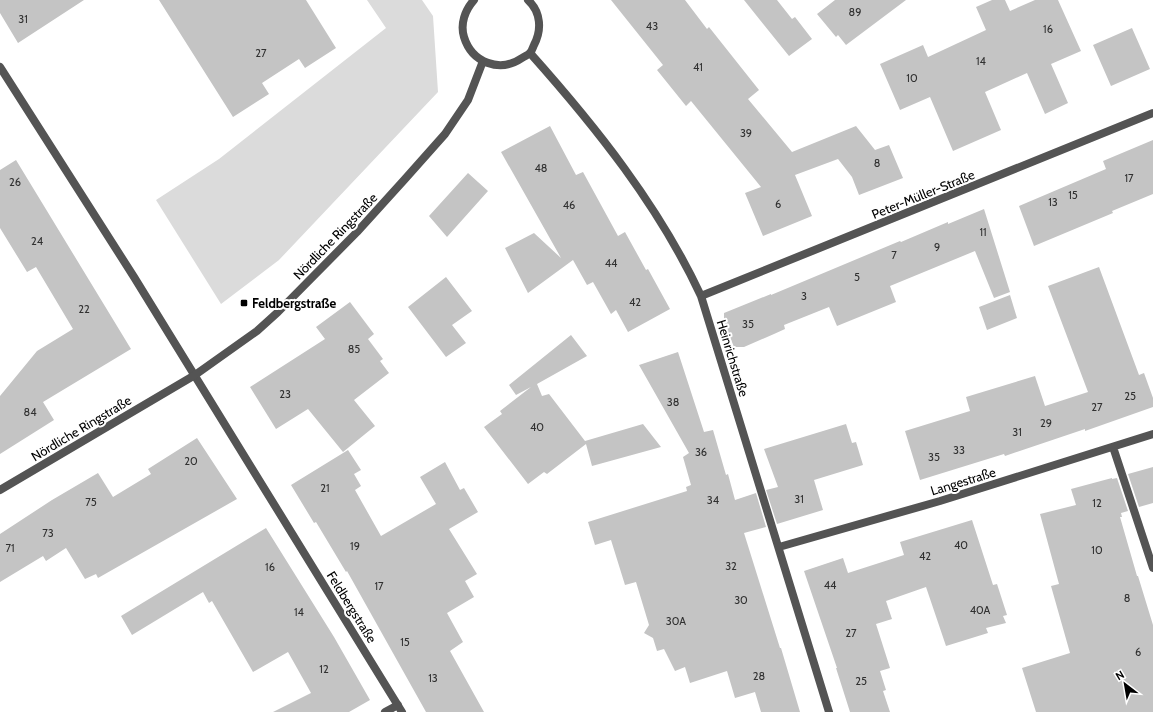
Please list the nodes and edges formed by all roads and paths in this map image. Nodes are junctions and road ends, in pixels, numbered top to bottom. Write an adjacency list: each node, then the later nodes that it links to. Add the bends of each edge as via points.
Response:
1 (474, 0): 4 (street, via 464,19 464,34 467,46)
2 (533, 2): 3 (street, via 540,22 539,36)
3 (530, 53): 4 (street, via 514,64 495,65); 7 (street, Heinrichstraße, via 560,86 637,185 665,228)
4 (483, 61): 8 (street, Nördliche Ringstraße, via 468,100 445,134 406,179 278,312 257,331)
5 (0, 67): 8 (street, Feldbergstraße)
6 (1153, 113): 7 (street, Peter-Müller-Straße)
7 (701, 296): 12 (street, Heinrichstraße)
8 (195, 375): 11 (street, Nördliche Ringstraße); 14 (street, Feldbergstraße)
9 (1153, 434): 10 (street, Langestraße)
10 (1113, 447): 12 (street, Langestraße); 13 (street)
11 (0, 490)
12 (779, 547): 16 (street, Heinrichstraße)
13 (1153, 568)
14 (400, 708): 15 (street)
15 (385, 712)
16 (829, 712)

